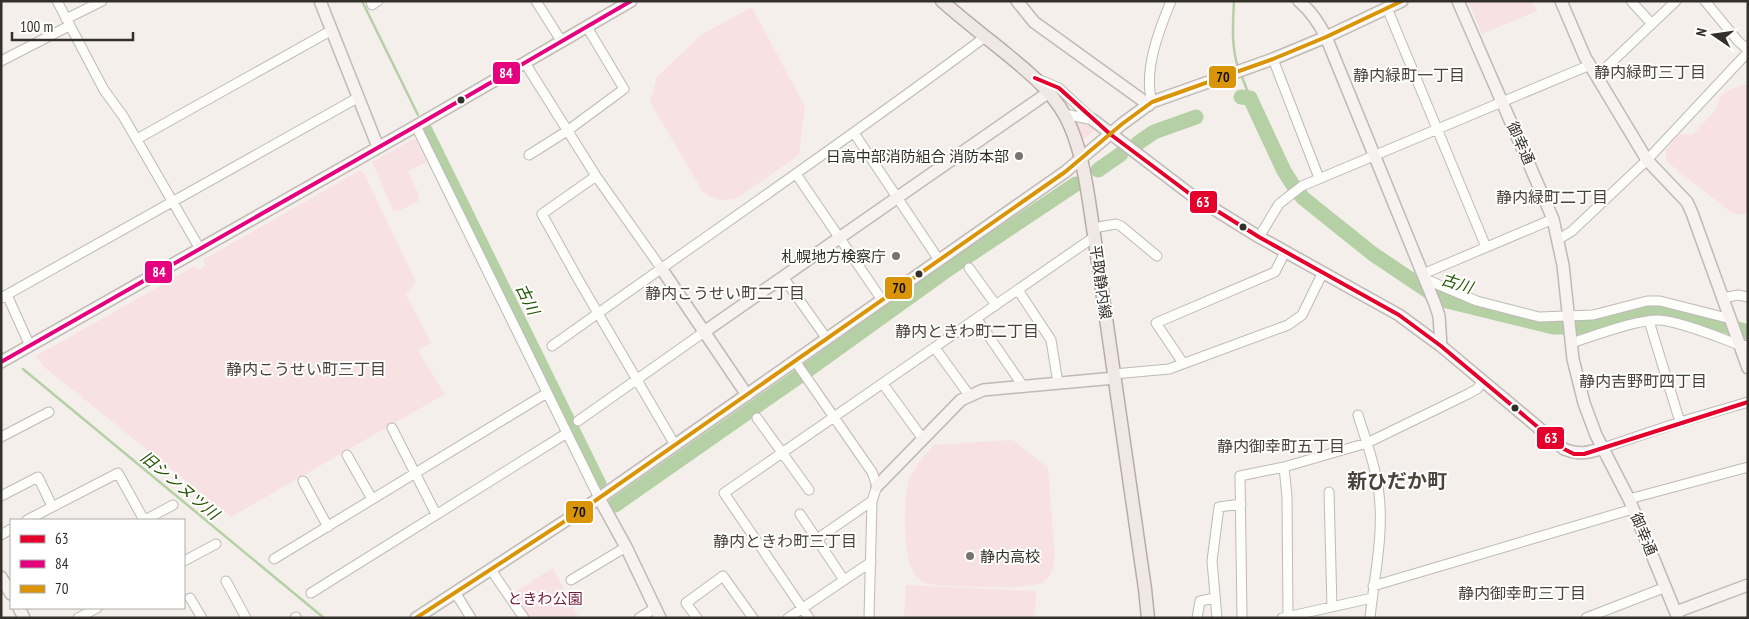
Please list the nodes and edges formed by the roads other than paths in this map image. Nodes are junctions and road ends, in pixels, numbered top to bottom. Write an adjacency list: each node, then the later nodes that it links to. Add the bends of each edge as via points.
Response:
1 (57, 1): 20 (street)
2 (102, 1): 20 (street)
3 (320, 1): 23 (street)
4 (371, 1): 5 (street, via 372,5)
5 (378, 1)
6 (536, 1): 26 (street)
7 (631, 1): 18 (street)
8 (942, 1): 24 (main road, 平取静内線)
9 (1017, 1): 37 (street, via 1043,29)
10 (1171, 1): 37 (street, via 1154,48)
11 (1299, 1): 25 (street, via 1314,16)
12 (1402, 1): 19 (street)
13 (1458, 1): 36 (street, 御幸通)
14 (1561, 1): 31 (street)
15 (1631, 1): 21 (street)
16 (1676, 1): 21 (street)
17 (1706, 1): 27 (street)
18 (616, 5): 22 (street)
19 (1387, 8): 25 (street); 41 (street)
20 (68, 22): 29 (street); 45 (street, via 104,90)
21 (1652, 24): 32 (street)
22 (587, 27): 26 (street); 42 (street, via 624,89)
23 (332, 30): 35 (street); 45 (street)
24 (985, 37): 33 (main road, 平取静内線); 43 (street)
25 (1326, 37): 28 (street); 48 (street)
26 (562, 42): 30 (street)
27 (1748, 51): 50 (street)
28 (1273, 59): 37 (street); 53 (street)
29 (1, 61)
30 (525, 63): 40 (street); 42 (street)
31 (1590, 65): 32 (street); 36 (street)
32 (1597, 76): 50 (street)
33 (1035, 78): 34 (main road, 平取静内線); 39 (street, via 1059,88)
34 (1049, 92): 38 (main road, 平取静内線); 54 (street)
35 (359, 97): 46 (street); 55 (street)
36 (1502, 101): 41 (street); 56 (street, 御幸通)
37 (1150, 104): 44 (street)
38 (1065, 114): 39 (street); 49 (main road, 平取静内線)
39 (1093, 120): 44 (street)
40 (416, 126): 46 (street); 100 (street)
41 (1437, 128): 48 (street); 61 (street)
42 (567, 131): 47 (street); 52 (street)
43 (854, 133): 51 (street); 54 (street)
44 (1110, 134): 49 (street); 58 (street, via 1190,194)
45 (137, 139): 55 (street)
46 (378, 147): 62 (street)
47 (530, 155)
48 (1374, 155): 53 (street); 70 (street)
49 (1081, 159): 57 (main road, 平取静内線); 65 (street)
50 (1646, 160): 60 (street, via 1572,231); 74 (street, via 1686,202)
51 (796, 174): 59 (street); 66 (street)
52 (596, 176): 66 (street); 77 (street, via 542,214)
53 (1319, 178): 58 (street, via 1302,186 1279,204)
54 (897, 197): 59 (street); 65 (street)
55 (172, 201): 62 (street); 72 (street)
56 (1553, 219): 60 (street, 御幸通); 61 (street)
57 (1093, 232): 64 (street, via 1116,224); 71 (street); 94 (main road, 平取静内線)
58 (1259, 237): 63 (street)
59 (840, 238): 69 (street); 75 (street)
60 (1559, 239): 79 (street, 御幸通)
61 (1486, 247): 70 (street)
62 (200, 249): 86 (street)
63 (1285, 252): 68 (street); 91 (street, via 1275,272 1156,323)
64 (1157, 256)
65 (939, 260): 75 (street)
66 (661, 268): 77 (street); 82 (street)
67 (969, 268): 76 (street)
68 (1323, 272): 88 (street, via 1399,315); 91 (street, via 1302,315 1288,325)
69 (782, 276): 82 (street); 83 (street)
70 (1425, 280): 79 (street, via 1477,301 1539,317); 88 (street, via 1439,316)
71 (1018, 290): 76 (street); 97 (street, via 1051,340)
72 (4, 297): 86 (street)
73 (1748, 297): 74 (street)
74 (1723, 298): 81 (street)
75 (882, 300): 83 (street)
76 (996, 305): 78 (street)
77 (598, 314): 87 (street); 95 (street)
78 (977, 318): 89 (street); 99 (street)
79 (1568, 318): 81 (street, via 1660,301); 84 (street, 御幸通)
80 (1649, 321): 84 (street); 85 (street, via 1676,324); 109 (street)
81 (1732, 321): 85 (street)
82 (704, 332): 95 (street); 101 (street)
83 (827, 339): 93 (street)
84 (1571, 341): 116 (street, 御幸通, via 1584,403)
85 (1742, 344): 92 (street)
86 (30, 346): 90 (street)
87 (552, 346)
88 (1441, 346): 96 (street)
89 (935, 348): 98 (street); 102 (street)
90 (1, 362)
91 (1183, 363): 94 (street, via 1169,369)
92 (1748, 368)
93 (800, 369): 101 (street); 107 (street)
94 (1114, 376): 97 (street); 178 (main road, 平取静内線)
95 (636, 380): 108 (street); 115 (street)
96 (1483, 381): 114 (street, via 1468,394); 116 (street, via 1564,449 1584,454)
97 (1058, 383): 99 (street)
98 (883, 384): 107 (street); 113 (street)
99 (1023, 386): 102 (street, via 983,390)
100 (547, 392): 111 (street); 121 (street)
101 (746, 395): 115 (street)
102 (969, 395): 113 (street)
103 (1748, 402): 109 (street)
104 (49, 412): 112 (street)
105 (1358, 415): 114 (street)
106 (757, 418): 117 (street)
107 (834, 418): 117 (street); 123 (street, via 872,472)
108 (578, 421)
109 (1680, 422): 116 (street)
110 (392, 428): 121 (street)
111 (567, 433): 127 (street); 134 (street)
112 (1, 437)
113 (923, 439): 123 (street)
114 (1367, 443): 119 (street); 152 (street, via 1380,504)
115 (675, 445): 127 (street)
116 (1603, 448): 131 (street, 御幸通)
117 (782, 452): 124 (street); 161 (street, via 724,493)
118 (347, 455): 128 (street)
119 (1284, 467): 130 (street, via 1240,476); 165 (street, via 1287,497)
120 (1748, 467): 131 (street)
121 (415, 473): 128 (street); 134 (street)
122 (303, 481): 139 (street)
123 (877, 486): 129 (street)
124 (809, 490)
125 (1329, 492): 160 (street)
126 (1, 496): 133 (street, via 38,477)
127 (599, 498): 142 (street); 146 (street)
128 (372, 499): 139 (street)
129 (872, 501): 140 (street); 145 (street)
130 (1241, 504): 158 (street, via 1219,507 1212,561); 181 (street)
131 (1631, 504): 152 (street); 153 (street, 御幸通)
132 (173, 505): 138 (street)
133 (52, 506): 136 (street); 137 (street, via 118,473)
134 (436, 514): 156 (street)
135 (800, 514): 140 (street)
136 (29, 519)
137 (143, 519)
138 (146, 519)
139 (328, 527): 143 (street)
140 (817, 539): 149 (street)
141 (216, 544): 144 (street)
142 (626, 547): 148 (street); 163 (street)
143 (274, 559)
144 (185, 560)
145 (871, 562): 149 (street); 177 (street)
146 (491, 570): 155 (street); 171 (street)
147 (1, 576): 154 (street)
148 (570, 580)
149 (844, 580): 161 (street)
150 (226, 581): 168 (street)
151 (1748, 585): 164 (street)
152 (1373, 586): 159 (street)
153 (1666, 587): 164 (street, 御幸通); 183 (street)
154 (10, 590)
155 (456, 592): 169 (street); 170 (street)
156 (311, 593)
157 (190, 598): 167 (street)
158 (1215, 598): 179 (street, via 1200,601); 180 (street)
159 (1372, 598): 160 (street); 182 (street)
160 (1332, 607): 165 (street)
161 (802, 608): 175 (street); 176 (street)
162 (95, 609): 166 (street)
163 (658, 613): 172 (street)
164 (1677, 615)
165 (1285, 617)
166 (78, 618)
167 (202, 618)
168 (246, 618)
169 (416, 618)
170 (471, 618)
171 (524, 618)
172 (639, 618)
173 (697, 618): 174 (street, via 686,603 723,576)
174 (753, 618)
175 (788, 618)
176 (809, 618)
177 (869, 618)
178 (1148, 618)
179 (1197, 618)
180 (1217, 618)
181 (1242, 618)
182 (1370, 618)
183 (1586, 618)

